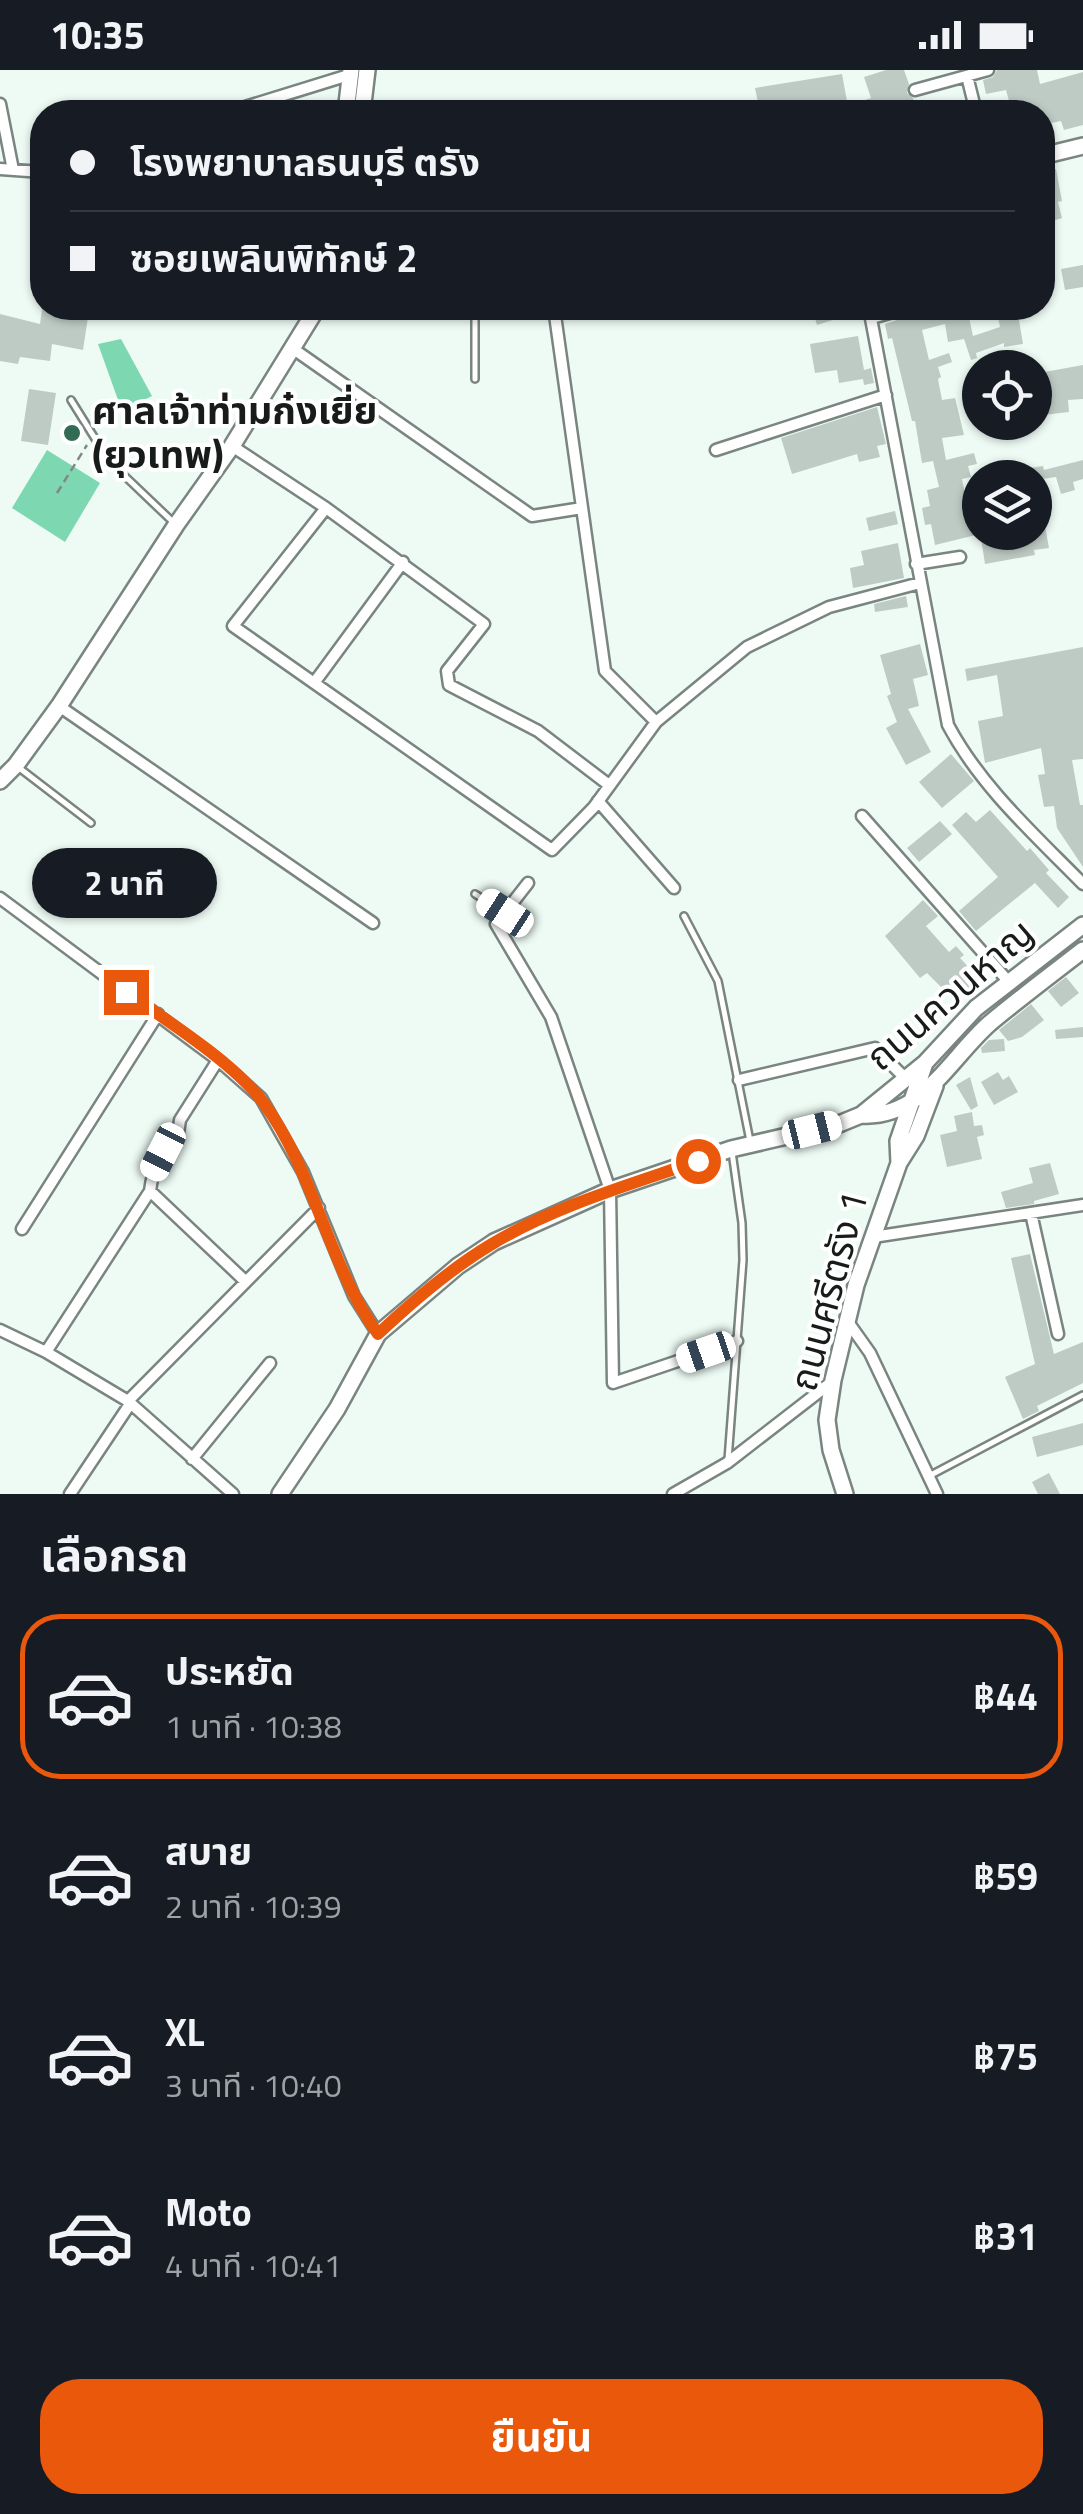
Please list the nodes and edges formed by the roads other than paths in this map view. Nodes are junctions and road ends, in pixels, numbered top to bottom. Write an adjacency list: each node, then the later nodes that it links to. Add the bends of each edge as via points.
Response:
1 (988, 70): 3 (street)
2 (358, 71): 5 (street); 6 (main road); 7 (main road)
3 (967, 76): 4 (street); 8 (street)
4 (915, 90)
5 (267, 100)
6 (350, 100)
7 (361, 100)
8 (973, 100)
9 (0, 104): 13 (street)
10 (1083, 146): 11 (main road)
11 (1055, 153)
12 (0, 169): 13 (street)
13 (13, 170): 14 (street)
14 (30, 171)
15 (302, 320): 20 (main road)
16 (310, 320): 20 (main road)
17 (475, 320): 21 (lane)
18 (556, 320): 27 (street)
19 (872, 320): 22 (street)
20 (292, 348): 24 (main road); 27 (street, via 532,516)
21 (476, 379)
22 (886, 395): 25 (street); 31 (street)
23 (72, 400): 28 (lane, via 110,460)
24 (232, 446): 26 (street); 28 (main road)
25 (716, 450)
26 (326, 508): 30 (street); 33 (street, via 234,626)
27 (582, 508): 35 (street, via 604,671)
28 (176, 525): 34 (main road)
29 (960, 557): 31 (street)
30 (403, 562): 33 (street); 38 (street, via 484,624 447,671 449,685 538,731)
31 (916, 564): 32 (street)
32 (920, 583): 35 (street, via 790,624 747,647); 43 (street, via 956,741 1003,803)
33 (314, 683): 39 (street, via 552,850)
34 (58, 706): 36 (main road); 49 (street)
35 (656, 722): 38 (street)
36 (16, 766): 37 (main road); 41 (lane)
37 (0, 781)
38 (609, 785): 39 (street)
39 (598, 802): 44 (street)
40 (862, 816): 52 (street)
41 (91, 823)
42 (528, 882): 47 (street)
43 (1083, 884)
44 (674, 888)
45 (475, 894): 47 (lane)
46 (0, 898): 53 (street)
47 (505, 913): 65 (street, via 496,924 551,1017)
48 (684, 916): 57 (lane, via 718,981)
49 (372, 923)
50 (1083, 925): 52 (main road, ถนนควนหาญ)
51 (1083, 950): 58 (main road, ถนนควนหาญ, via 988,1026)
52 (1008, 981): 55 (main road, ถนนควนหาญ)
53 (158, 1014): 54 (street); 70 (street)
54 (218, 1060): 66 (street, via 180,1120 178,1140 152,1172); 68 (street, via 260,1098)
55 (925, 1064): 56 (main road, ถนนควนหาญ); 59 (main road, ถนนศรีตรัง 1)
56 (905, 1078): 57 (street, via 875,1048); 60 (main road, ถนนควนหาญ)
57 (739, 1080): 62 (lane)
58 (935, 1086): 59 (main road, ถนนควนหาญ); 64 (main road, ถนนศรีตรัง 1)
59 (912, 1102): 60 (main road, ถนนควนหาญ); 61 (main road, ถนนศรีตรัง 1)
60 (868, 1116): 61 (main road); 62 (main road, ถนนควนหาญ)
61 (898, 1141): 64 (main road, ถนนศรีตรัง 1)
62 (751, 1144): 63 (main road, ถนนควนหาญ)
63 (731, 1149): 65 (main road, ถนนควนหาญ); 77 (lane, via 742,1223)
64 (899, 1163): 71 (main road, ถนนศรีตรัง 1)
65 (610, 1190): 75 (main road, ถนนควนหาญ, via 494,1242); 77 (street, via 613,1384)
66 (150, 1191): 72 (street); 78 (street)
67 (1083, 1205): 69 (street)
68 (319, 1208): 72 (street); 75 (street, via 354,1296)
69 (1030, 1213): 71 (street); 76 (street)
70 (22, 1228)
71 (873, 1237): 73 (main road, ถนนศรีตรัง 1)
72 (244, 1280): 82 (street)
73 (848, 1322): 80 (main road, ถนนศรีตรัง 1); 85 (street, via 870,1353)
74 (0, 1330): 78 (street)
75 (378, 1334): 88 (main road, ถนนควนหาญ)
76 (1058, 1334)
77 (737, 1341): 84 (lane)
78 (46, 1352): 82 (street)
79 (270, 1363): 83 (street)
80 (834, 1380): 84 (street); 90 (main road, ถนนศรีตรัง 1, via 829,1435)
81 (1083, 1395): 85 (lane)
82 (128, 1402): 83 (street); 86 (street)
83 (192, 1459): 87 (street)
84 (728, 1463): 89 (street)
85 (929, 1476): 91 (street)
86 (70, 1494)
87 (234, 1494)
88 (280, 1494)
89 (673, 1494)
90 (845, 1494)
91 (937, 1494)

